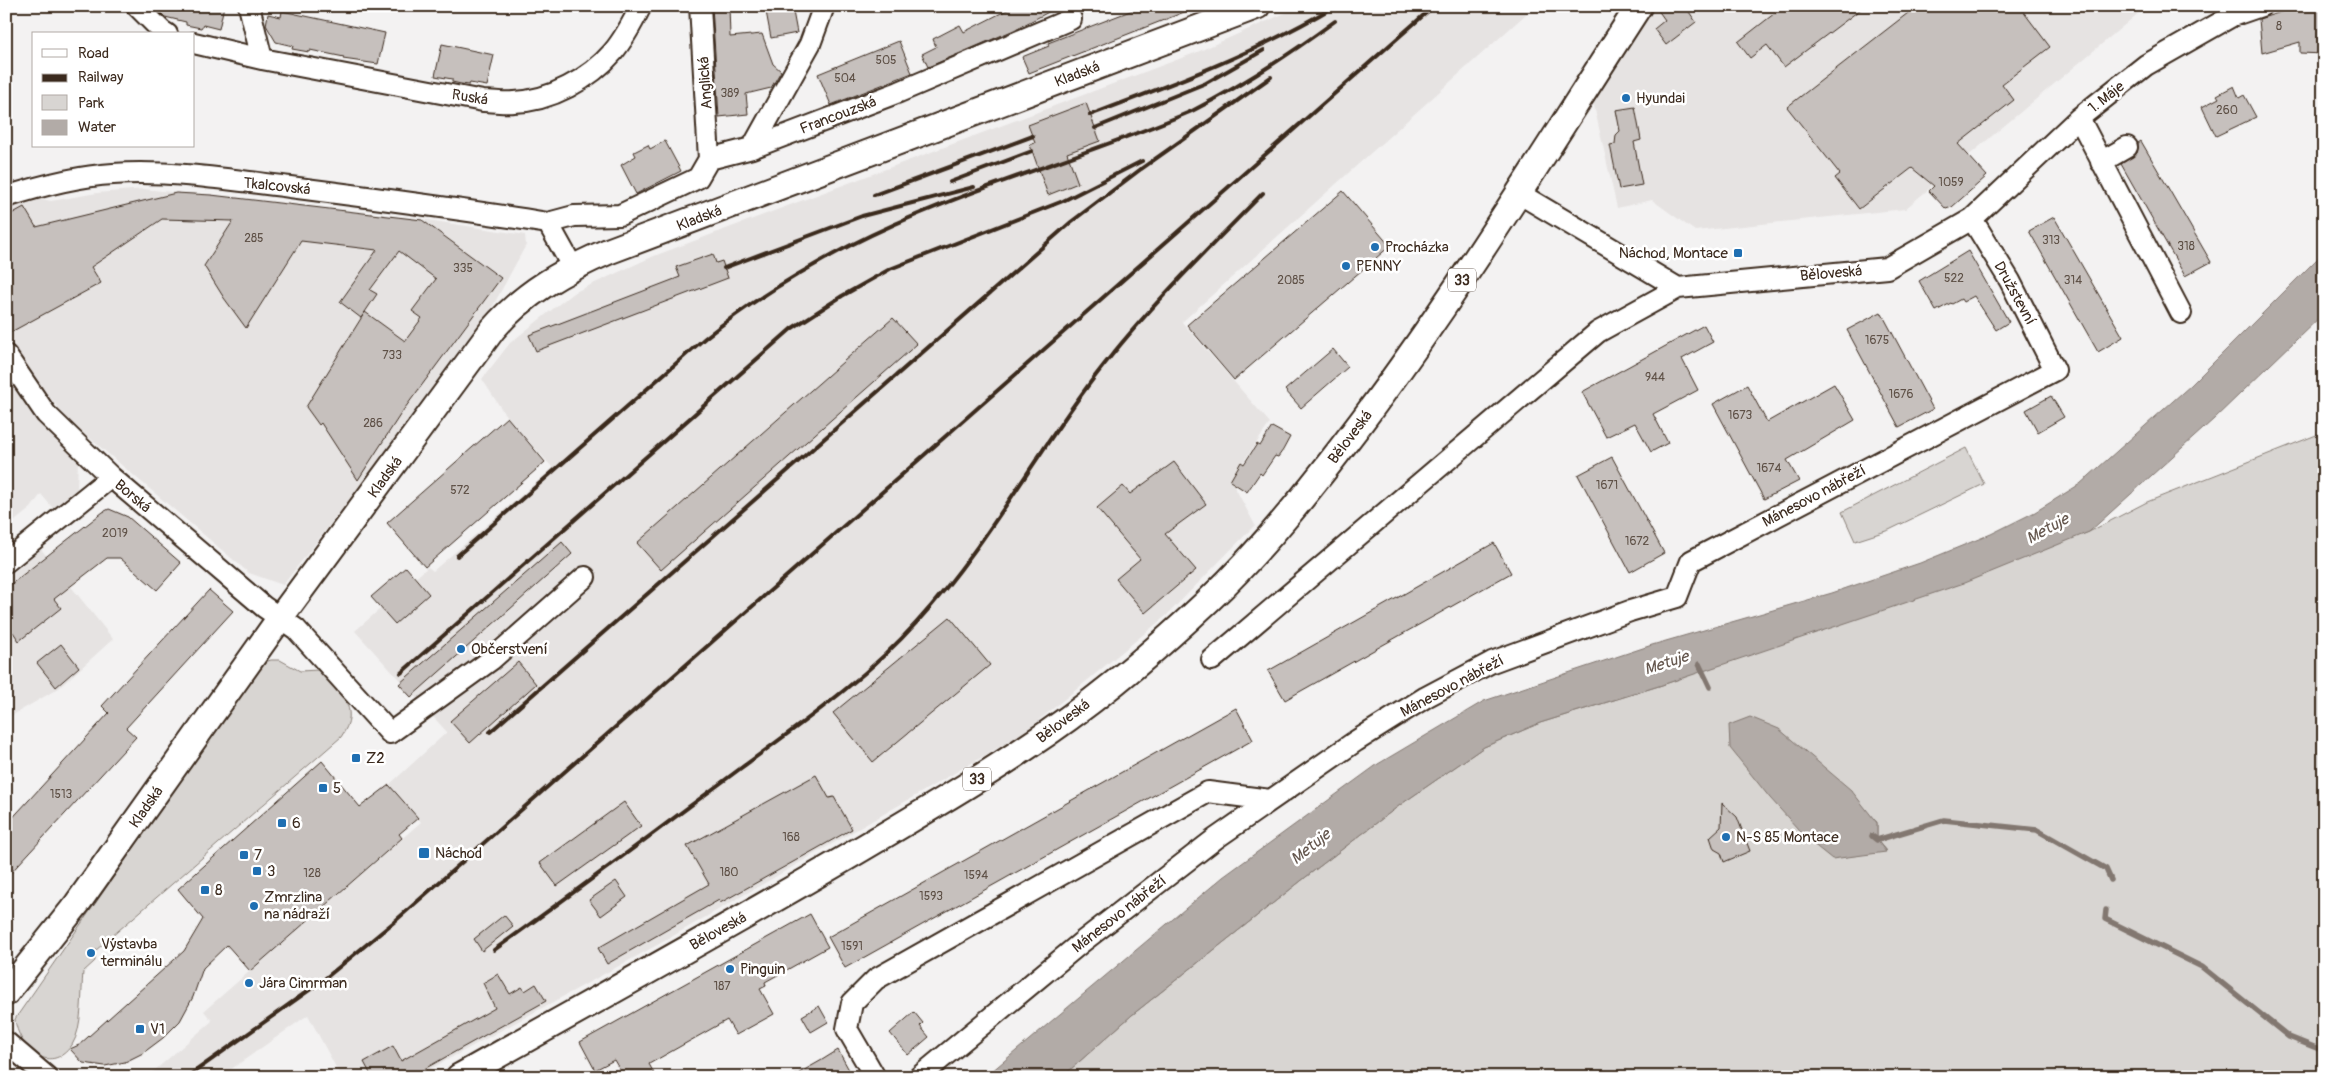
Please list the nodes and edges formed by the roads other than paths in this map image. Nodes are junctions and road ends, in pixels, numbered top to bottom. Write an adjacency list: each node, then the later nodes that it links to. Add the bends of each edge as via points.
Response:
1 (137, 6): 10 (street)
2 (249, 6): 12 (street)
3 (641, 6): 12 (street, Ruská, via 613,52 594,70 557,92 532,100 484,101)
4 (700, 6): 16 (street, Anglická)
5 (824, 6): 15 (street, via 810,44)
6 (1256, 6): 22 (main road, Kladská, via 609,251)
7 (1639, 6): 18 (main road, Běloveská / 33)
8 (2261, 6): 13 (street, 1. Máje, via 2232,16 2146,65)
9 (1071, 19): 15 (street, Francouzská, via 899,92)
10 (164, 32)
11 (195, 42): 12 (street, Ruská)
12 (262, 59)
13 (2079, 118): 17 (street); 20 (street, 1. Máje)
14 (2127, 147): 17 (street)
15 (752, 148): 16 (street)
16 (709, 159): 21 (street, Tkalcovská, via 698,178 620,215 574,216)
17 (2101, 162): 24 (street)
18 (1520, 194): 23 (street); 36 (main road, Běloveská / 33, via 1403,366 1328,466 1243,566 1157,646 1026,748 908,822)
19 (6, 197): 21 (street, Tkalcovská, via 41,186 112,174 153,173 449,206)
20 (1972, 219): 23 (street, Běloveská, via 1887,268); 26 (street, Družstevní, via 2010,281)
21 (548, 223): 22 (street)
22 (573, 268): 30 (main road, Kladská, via 534,290 493,329)
23 (1678, 288): 31 (street, Běloveská, via 1598,332)
24 (2181, 313)
25 (6, 355): 27 (street, Borská, via 46,414)
26 (2055, 370): 32 (street, Mánesovo nábřeží, via 1691,561 1677,597 1492,662 1426,697)
27 (111, 477): 28 (street); 30 (street, Borská)
28 (6, 562)
29 (585, 577): 30 (street, Borská, via 491,660 390,733)
30 (288, 624): 33 (main road, Kladská)
31 (1212, 660)
32 (1270, 800): 37 (street, via 1208,792 876,979 852,1003 847,1029); 38 (street, Mánesovo nábřeží, via 1082,942)
33 (6, 993)
34 (6, 1042): 35 (street)
35 (47, 1077)
36 (459, 1077)
37 (875, 1077)
38 (919, 1077)

